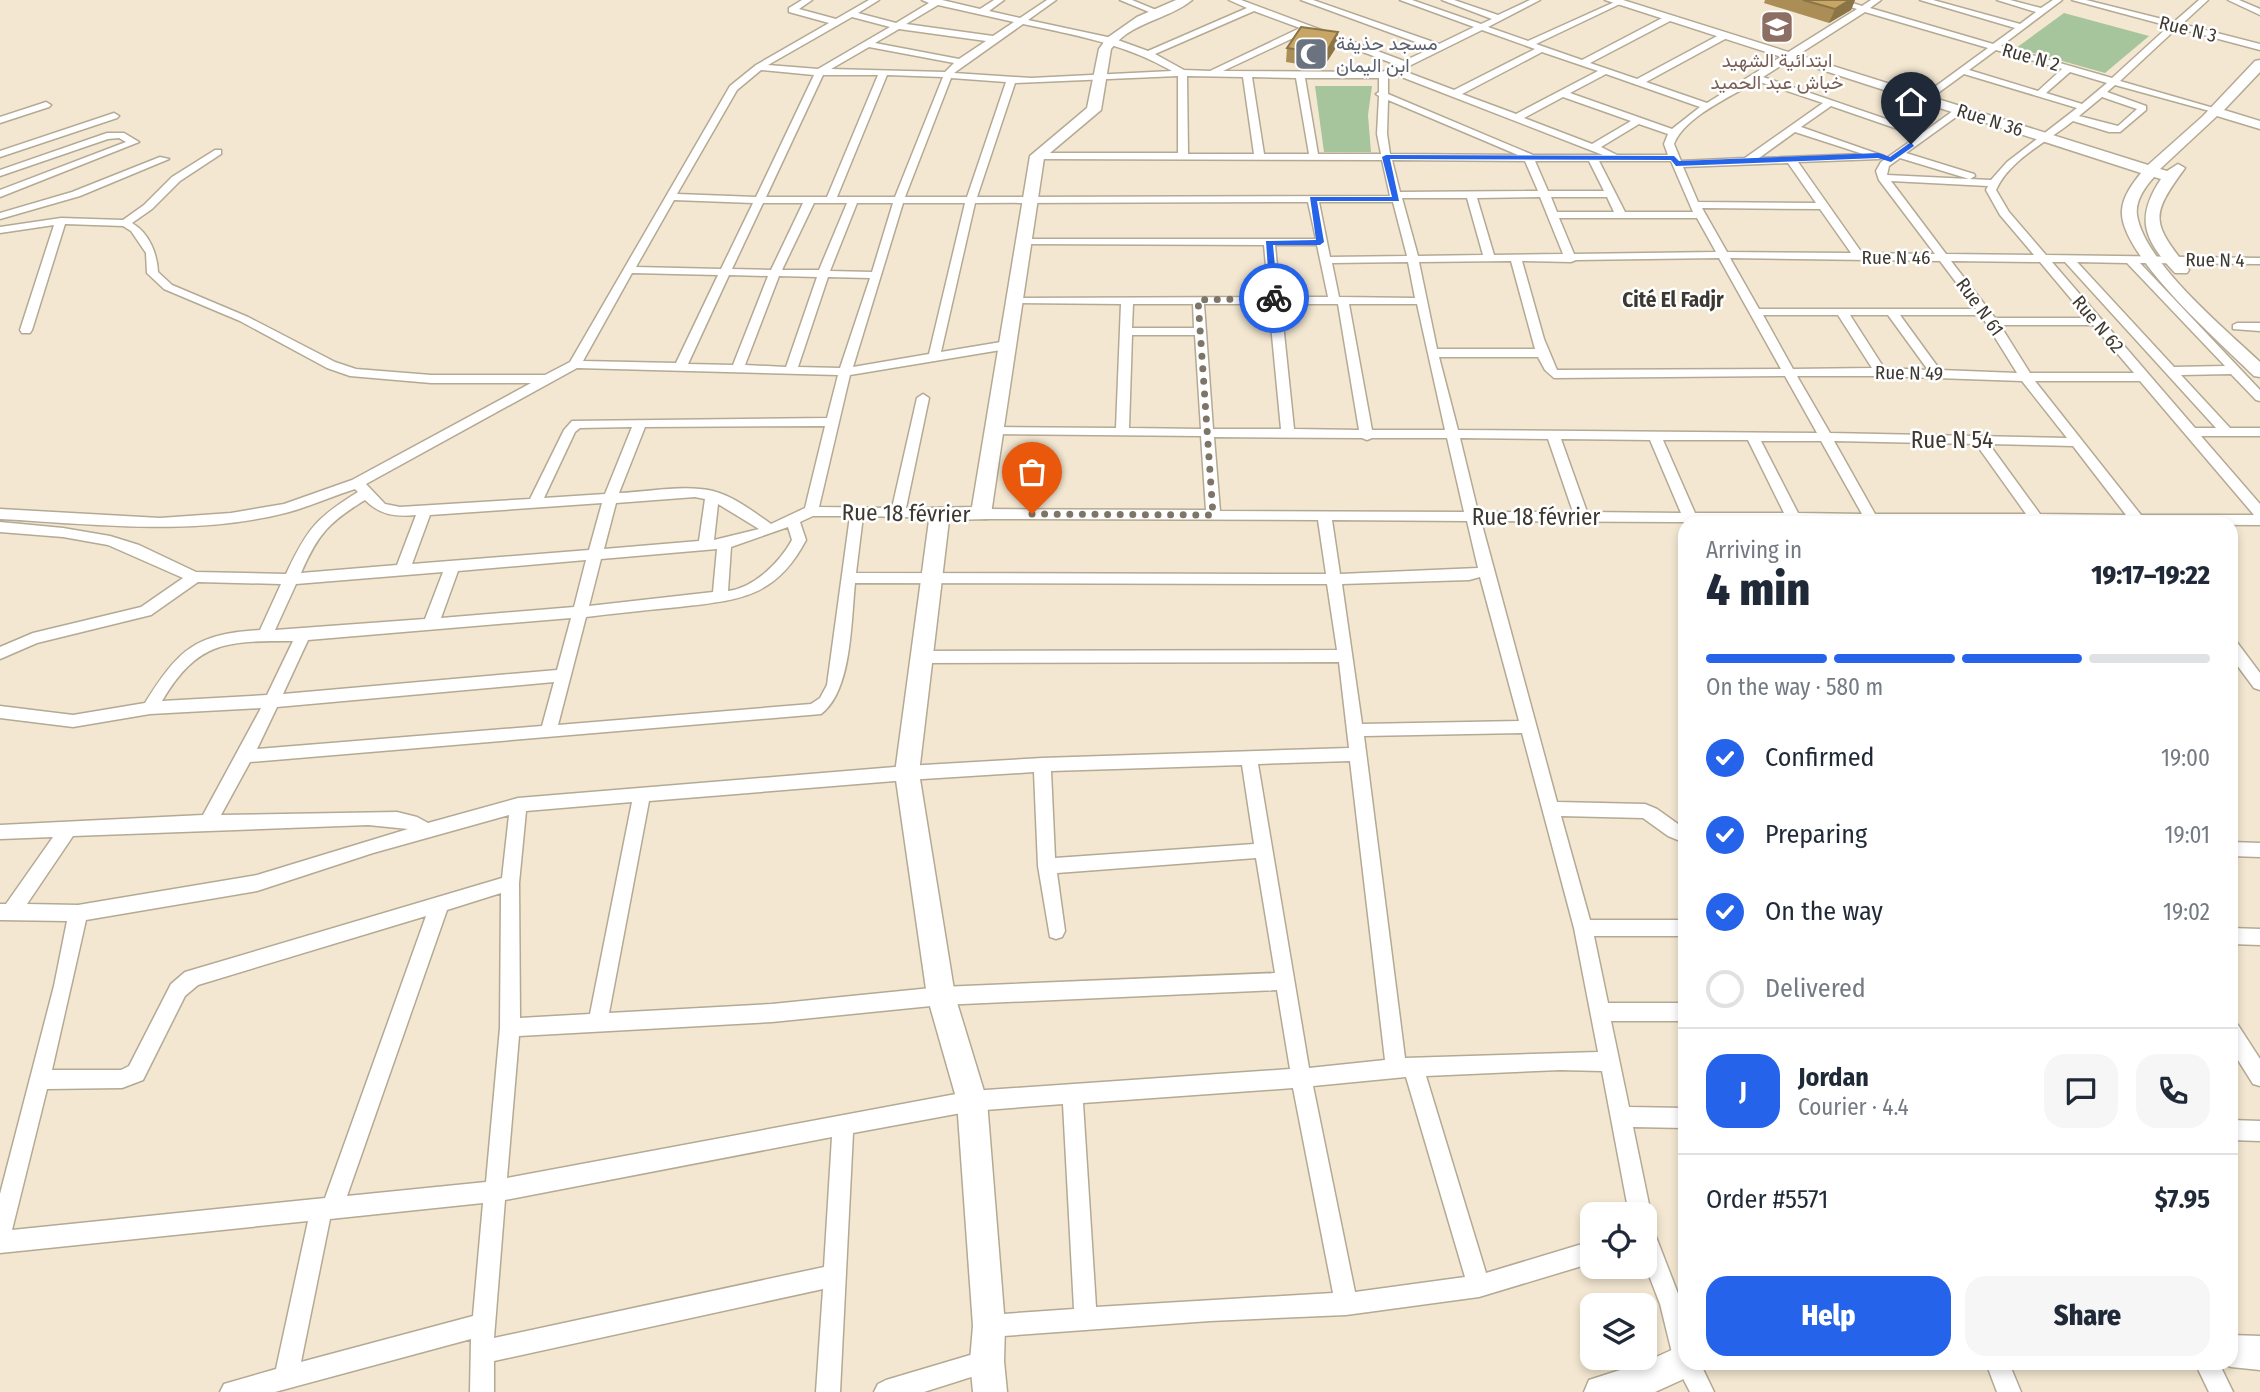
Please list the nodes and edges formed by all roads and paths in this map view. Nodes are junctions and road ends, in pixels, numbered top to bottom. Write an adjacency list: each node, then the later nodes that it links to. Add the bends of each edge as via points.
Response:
1 (808, 0): 39 (street, via 792,10)
2 (876, 0): 35 (street)
3 (1000, 0): 32 (street)
4 (1052, 0): 38 (street)
5 (1124, 0): 27 (street)
6 (1147, 0): 27 (street)
7 (1167, 0): 33 (street, via 1159,4)
8 (1186, 0): 33 (street)
9 (1234, 0): 29 (street)
10 (1305, 0): 54 (street)
11 (1404, 0): 28 (street)
12 (1431, 0): 28 (street)
13 (1446, 0): 37 (street)
14 (1518, 0): 25 (street)
15 (1834, 0): 30 (street, Rue N 2)
16 (1877, 0): 30 (street)
17 (1924, 0): 26 (street)
18 (2001, 0): 31 (street)
19 (2057, 0): 31 (street)
20 (2076, 0): 42 (street, Rue N 3)
21 (2203, 0): 42 (street)
22 (2232, 0): 34 (street)
23 (935, 1): 32 (street); 40 (street)
24 (1614, 1): 36 (street, Rue N 36); 53 (street)
25 (1532, 2): 37 (street)
26 (1943, 2): 44 (street)
27 (1136, 4): 33 (street)
28 (1418, 5): 43 (street)
29 (1254, 8): 45 (street); 59 (street)
30 (1863, 8): 46 (street, Rue N 2); 60 (street)
31 (2042, 11): 44 (street)
32 (982, 12): 38 (street)
33 (1157, 12): 50 (street)
34 (2260, 12)
35 (851, 14): 39 (street); 40 (street)
36 (1669, 18): 48 (street, Rue N 36); 63 (street)
37 (1498, 19): 43 (street)
38 (1021, 20): 49 (street); 50 (street)
39 (836, 22): 66 (street)
40 (898, 26): 47 (street); 52 (street)
41 (1956, 26): 46 (street)
42 (2174, 26): 56 (street, Rue N 3); 81 (street)
43 (1478, 27): 53 (street); 54 (street)
44 (2021, 27): 55 (street)
45 (1307, 28): 64 (street); 74 (street)
46 (1946, 33): 55 (street, Rue N 2)
47 (969, 36): 49 (street); 51 (street)
48 (1724, 36): 60 (street, Rue N 36); 83 (street)
49 (993, 39): 62 (street)
50 (1110, 40): 59 (street); 78 (street)
51 (958, 43)
52 (868, 44): 61 (street); 70 (street)
53 (1528, 44): 57 (street)
54 (1438, 47): 64 (street)
55 (1997, 47): 67 (street, Rue N 2); 69 (street)
56 (2260, 47)
57 (1541, 49): 63 (street); 84 (street)
58 (948, 50): 61 (street)
59 (1148, 54): 73 (street)
60 (1788, 56): 79 (street); 89 (street, Rue N 36)
61 (938, 58): 62 (street)
62 (961, 62): 76 (street)
63 (1583, 63): 68 (street)
64 (1403, 64): 71 (street)
65 (2260, 64): 95 (street)
66 (759, 67): 70 (street); 129 (street, via 733,88)
67 (2069, 68): 81 (street, Rue N 2); 88 (street)
68 (1605, 71): 83 (street); 85 (street)
69 (1963, 71): 88 (street); 89 (street)
70 (820, 72): 72 (street); 135 (street)
71 (1388, 72): 77 (street); 84 (street); 87 (street)
72 (883, 73): 76 (street); 137 (street)
73 (1182, 73): 74 (street); 78 (street); 110 (street)
74 (1209, 74): 75 (street)
75 (1247, 74): 77 (street); 111 (street)
76 (948, 75): 80 (street); 131 (street)
77 (1300, 75): 112 (street)
78 (1100, 76): 80 (street); 109 (street, via 1094,110)
79 (1756, 78): 90 (street); 92 (street)
80 (1011, 81): 132 (street)
81 (2115, 81): 86 (street); 95 (street, Rue N 2)
82 (2260, 82): 95 (street)
83 (1637, 83): 92 (street)
84 (1455, 93): 97 (street)
85 (1562, 93): 97 (street); 100 (street)
86 (2099, 93): 93 (street); 98 (street, via 2143,108 2120,129)
87 (1381, 94): 113 (street); 115 (street)
88 (2039, 94): 93 (street)
89 (1924, 99): 94 (street, Rue N 36)
90 (1830, 102): 102 (street); 104 (street)
91 (46, 105): 99 (street)
92 (1708, 107): 103 (street)
93 (2085, 108): 98 (street)
94 (1960, 110): 104 (street); 105 (street, Rue N 36)
95 (2218, 111): 101 (street); 120 (street); 122 (street)
96 (114, 116): 108 (street)
97 (1518, 117): 107 (street)
98 (2074, 118): 105 (street)
99 (0, 120)
100 (1638, 121): 103 (street); 107 (street)
101 (2260, 122)
102 (1794, 128): 114 (street); 119 (street)
103 (1673, 133): 117 (street, via 1669,144)
104 (1924, 135): 114 (street)
105 (2046, 138): 120 (street, Rue N 36); 124 (street)
106 (218, 152): 145 (street, via 176,179)
107 (1593, 153): 115 (street); 117 (street); 126 (street)
108 (0, 154)
109 (1037, 156): 110 (street); 133 (street)
110 (1183, 156): 111 (street)
111 (1259, 156): 112 (street)
112 (1314, 157): 113 (street)
113 (1386, 157): 115 (street); 130 (street)
114 (1889, 157): 118 (street); 123 (street, via 1881,171); 124 (street)
115 (1531, 158): 128 (street)
116 (164, 159): 143 (street, via 76,194)
117 (1675, 161): 119 (street); 140 (street)
118 (1792, 161): 119 (street); 139 (street)
119 (1745, 163)
120 (2150, 171): 122 (street, Rue N 36); 162 (street, via 2137,189 2129,215)
121 (0, 173): 125 (street, via 107,136 121,135 134,142)
122 (2170, 177): 160 (street, via 2152,206 2157,236)
123 (1883, 178): 124 (street); 152 (street, Rue N 61)
124 (1993, 183): 156 (street, Rue N 62, via 1995,201)
125 (0, 194)
126 (1611, 194): 128 (street); 142 (street)
127 (1471, 195): 128 (street); 130 (street); 154 (street)
128 (1546, 195): 141 (street)
129 (669, 197): 135 (street); 164 (street)
130 (1396, 197): 134 (street); 153 (street)
131 (899, 199): 132 (street); 138 (street); 168 (street)
132 (971, 199): 133 (street); 189 (street)
133 (1030, 199): 134 (street); 147 (street)
134 (1313, 199): 149 (street)
135 (759, 200): 136 (street); 166 (street)
136 (810, 200): 137 (street); 165 (street)
137 (831, 200): 138 (street)
138 (853, 200): 167 (street)
139 (1823, 206): 140 (street); 151 (street)
140 (1697, 210): 142 (street); 150 (street)
141 (1554, 215): 142 (street); 158 (street)
142 (1621, 215)
143 (0, 216)
144 (61, 221): 145 (street); 146 (street); 182 (street)
145 (125, 223): 203 (street, via 135,229 151,253 153,273 160,282 331,365 354,373 431,379)
146 (0, 230)
147 (1024, 241): 148 (street); 170 (street)
148 (1269, 242): 149 (street); 172 (street)
149 (1320, 242): 161 (street)
150 (1724, 255): 151 (street, Rue N 46); 158 (street, Rue N 46); 176 (street)
151 (1859, 257): 152 (street, Rue N 46)
152 (1942, 257): 156 (street, Rue N 46); 178 (street, Rue N 61)
153 (1413, 258): 154 (street, Rue N 46); 161 (street, Rue N 46); 174 (street)
154 (1489, 258): 155 (street, Rue N 46)
155 (1516, 258): 158 (street, Rue N 46); 188 (street)
156 (2043, 258): 157 (street, Rue N 46); 179 (street, Rue N 62)
157 (2068, 258): 159 (street, Rue N 46); 195 (street)
158 (1571, 259)
159 (2130, 259): 162 (street, Rue N 46); 194 (street)
160 (2170, 259): 162 (street, Rue N 4); 163 (street, Rue N 4); 180 (street)
161 (1324, 260): 173 (street)
162 (2151, 260): 198 (street)
163 (2260, 261)
164 (628, 270): 166 (street); 190 (street)
165 (776, 271): 166 (street); 167 (street); 192 (street)
166 (726, 272): 191 (street)
167 (824, 273): 168 (street); 193 (street)
168 (877, 275): 196 (street)
169 (1127, 299): 170 (street); 171 (street); 183 (street)
170 (1014, 300): 185 (street)
171 (1198, 300): 172 (street); 184 (street)
172 (1274, 300): 173 (street); 214 (street)
173 (1338, 301): 174 (street); 217 (street)
174 (1421, 301): 187 (street)
175 (1841, 311): 176 (street); 177 (street); 197 (street)
176 (1754, 312): 199 (street)
177 (1891, 312): 178 (street); 200 (street)
178 (1989, 317): 179 (street); 201 (street, Rue N 61)
179 (2095, 321): 202 (street, Rue N 62)
180 (2237, 327): 181 (street); 186 (street)
181 (2260, 327)
182 (26, 330)
183 (1126, 331): 184 (street); 212 (street)
184 (1199, 332): 213 (street)
185 (1007, 345): 189 (street); 208 (street)
186 (2260, 351)
187 (1432, 353): 188 (street); 215 (street)
188 (1543, 353): 199 (street, Rue N 49, via 1549,370 1558,374)
189 (934, 357): 196 (street)
190 (575, 364): 191 (street); 203 (street)
191 (679, 369): 192 (street)
192 (737, 369): 193 (street)
193 (791, 369): 196 (street)
194 (2235, 370): 195 (street); 204 (street)
195 (2172, 371): 210 (street)
196 (845, 372): 207 (street)
197 (1880, 372): 199 (street, Rue N 49); 200 (street, Rue N 49)
198 (2260, 372)
199 (1791, 373): 220 (street)
200 (1936, 373): 201 (street, Rue N 49)
201 (2026, 377): 202 (street, Rue N 49); 222 (street, Rue N 61)
202 (2143, 377): 209 (street, Rue N 62)
203 (548, 379): 223 (street)
204 (2260, 397)
205 (923, 398): 230 (street)
206 (640, 422): 207 (street); 225 (street); 226 (street, via 573,426)
207 (832, 422): 228 (street)
208 (994, 431): 212 (street, Rue N 54); 234 (street)
209 (2190, 432): 210 (street); 232 (street, Rue N 62)
210 (2227, 432): 211 (street)
211 (2260, 432)
212 (1122, 433): 213 (street, Rue N 54)
213 (1206, 434): 214 (street, Rue N 54); 235 (street)
214 (1288, 434): 217 (street, Rue N 54)
215 (1453, 435): 216 (street, Rue N 54); 217 (street, Rue N 54); 237 (street)
216 (1553, 435): 218 (street, Rue N 54); 243 (street)
217 (1367, 436)
218 (1655, 436): 219 (street, Rue N 54); 238 (street)
219 (1753, 437): 220 (street, Rue N 54); 239 (street)
220 (1826, 437): 221 (street, Rue N 54); 240 (street)
221 (1979, 439): 222 (street, Rue N 54); 241 (street)
222 (2078, 442): 242 (street, Rue N 61)
223 (362, 488): 227 (street, via 390,512); 233 (street, via 231,518 160,523); 259 (street, via 319,526)
224 (712, 495): 225 (street); 249 (street); 251 (street)
225 (610, 498): 226 (street); 252 (street)
226 (535, 503): 227 (street)
227 (425, 510): 254 (street)
228 (811, 511): 229 (street, Rue 18 février); 247 (street)
229 (857, 512): 230 (street, Rue 18 février); 258 (street)
230 (898, 513): 231 (street, Rue 18 février)
231 (940, 513): 234 (street, Rue 18 février); 257 (street)
232 (2260, 513)
233 (0, 514)
234 (981, 514): 235 (street, Rue 18 février)
235 (1213, 515): 236 (street, Rue 18 février)
236 (1324, 516): 237 (street, Rue 18 février); 260 (street)
237 (1474, 516): 243 (street, Rue 18 février); 255 (street)
238 (1690, 516)
239 (1792, 516)
240 (1870, 516)
241 (2034, 516)
242 (2134, 516)
243 (1582, 517): 244 (street, Rue 18 février)
244 (1678, 517)
245 (2238, 520): 246 (street, Rue 18 février)
246 (2260, 520)
247 (793, 521): 249 (street); 261 (street, via 799,540 775,573 755,587)
248 (0, 527): 256 (street, via 122,544)
249 (770, 530): 250 (street)
250 (724, 544): 251 (street); 261 (street)
251 (706, 545): 252 (street)
252 (595, 554): 253 (street); 262 (street)
253 (452, 566): 254 (street); 263 (street)
254 (403, 570): 259 (street)
255 (1486, 571): 260 (street); 275 (street)
256 (195, 577): 259 (street); 266 (street, via 146,611 33,638)
257 (930, 577): 258 (street); 260 (street); 269 (street)
258 (850, 578): 276 (street, via 835,685 826,702 815,710)
259 (292, 579): 265 (street)
260 (1335, 579): 268 (street)
261 (720, 598): 262 (street)
262 (580, 612): 263 (street); 270 (street)
263 (431, 624): 264 (street)
264 (303, 635): 265 (street); 272 (street)
265 (265, 636): 273 (street, via 219,641 189,655)
266 (0, 653)
267 (2238, 654): 271 (street)
268 (1346, 656): 269 (street); 277 (street)
269 (921, 657): 282 (street)
270 (563, 675): 272 (street); 276 (street)
271 (2260, 684)
272 (273, 701): 273 (street); 279 (street)
273 (150, 708): 274 (street, via 73,721)
274 (0, 712)
275 (1528, 727): 277 (street); 285 (street)
276 (549, 729): 279 (street)
277 (1355, 730): 278 (street)
278 (1357, 754): 280 (street); 312 (street)
279 (246, 755): 286 (street)
280 (1250, 759): 281 (street); 292 (street)
281 (1042, 765): 282 (street); 294 (street)
282 (906, 773): 283 (street); 305 (street)
283 (642, 795): 284 (street); 308 (street)
284 (518, 805): 289 (street); 295 (street)
285 (1552, 808): 290 (street, via 1645,811); 299 (street)
286 (208, 822): 287 (street); 289 (street, via 377,818 411,822)
287 (68, 829): 288 (street); 297 (street)
288 (0, 831)
289 (426, 831): 298 (street, via 257,883)
290 (1678, 834)
291 (2238, 849): 293 (street)
292 (1265, 850): 294 (street); 304 (street)
293 (2260, 850)
294 (1047, 866): 301 (street)
295 (510, 883): 296 (street); 309 (street)
296 (440, 903): 315 (street, via 192,978 178,990 141,1067 129,1077); 326 (street)
297 (6, 911): 298 (street)
298 (78, 913): 315 (street)
299 (1583, 928): 300 (street); 306 (street)
300 (1678, 928)
301 (1056, 931)
302 (2238, 936): 303 (street)
303 (2260, 937)
304 (1286, 981): 305 (street); 314 (street)
305 (941, 996): 308 (street, via 772,1013); 317 (street)
306 (1598, 1012): 307 (street); 311 (street)
307 (1678, 1012)
308 (598, 1023): 309 (street)
309 (510, 1028): 323 (street)
310 (2238, 1042): 313 (street)
311 (1608, 1062): 312 (street); 318 (street)
312 (1404, 1068): 314 (street); 332 (street)
313 (2260, 1077)
314 (1301, 1078): 316 (street); 333 (street)
315 (38, 1080): 325 (street)
316 (1072, 1094): 317 (street); 334 (street)
317 (972, 1101): 320 (street); 336 (street)
318 (1623, 1117): 319 (street); 324 (street)
319 (1678, 1118)
320 (843, 1125): 323 (street); 331 (street)
321 (2238, 1130): 322 (street)
322 (2260, 1131)
323 (496, 1191): 326 (street); 335 (street)
324 (1638, 1202)
325 (3, 1204): 327 (street)
326 (327, 1210): 328 (street); 346 (street)
327 (0, 1236)
328 (0, 1242)
329 (1580, 1256): 332 (street)
330 (1657, 1268): 337 (street)
331 (834, 1276): 339 (street); 349 (street)
332 (1479, 1286): 333 (street)
333 (1346, 1304): 334 (street)
334 (1086, 1319): 336 (street)
335 (483, 1325): 339 (street); 346 (street)
336 (989, 1326): 341 (street)
337 (1678, 1331)
338 (2238, 1351): 340 (street)
339 (483, 1352): 348 (street)
340 (2260, 1353)
341 (987, 1361): 350 (street); 351 (street)
342 (1678, 1365): 352 (street)
343 (1690, 1370): 353 (street)
344 (2000, 1370): 354 (street)
345 (2210, 1370): 355 (street)
346 (286, 1378): 347 (street)
347 (232, 1392)
348 (482, 1392)
349 (828, 1392)
350 (886, 1392)
351 (990, 1392)
352 (1601, 1392)
353 (1702, 1392)
354 (2009, 1392)
355 (2221, 1392)

